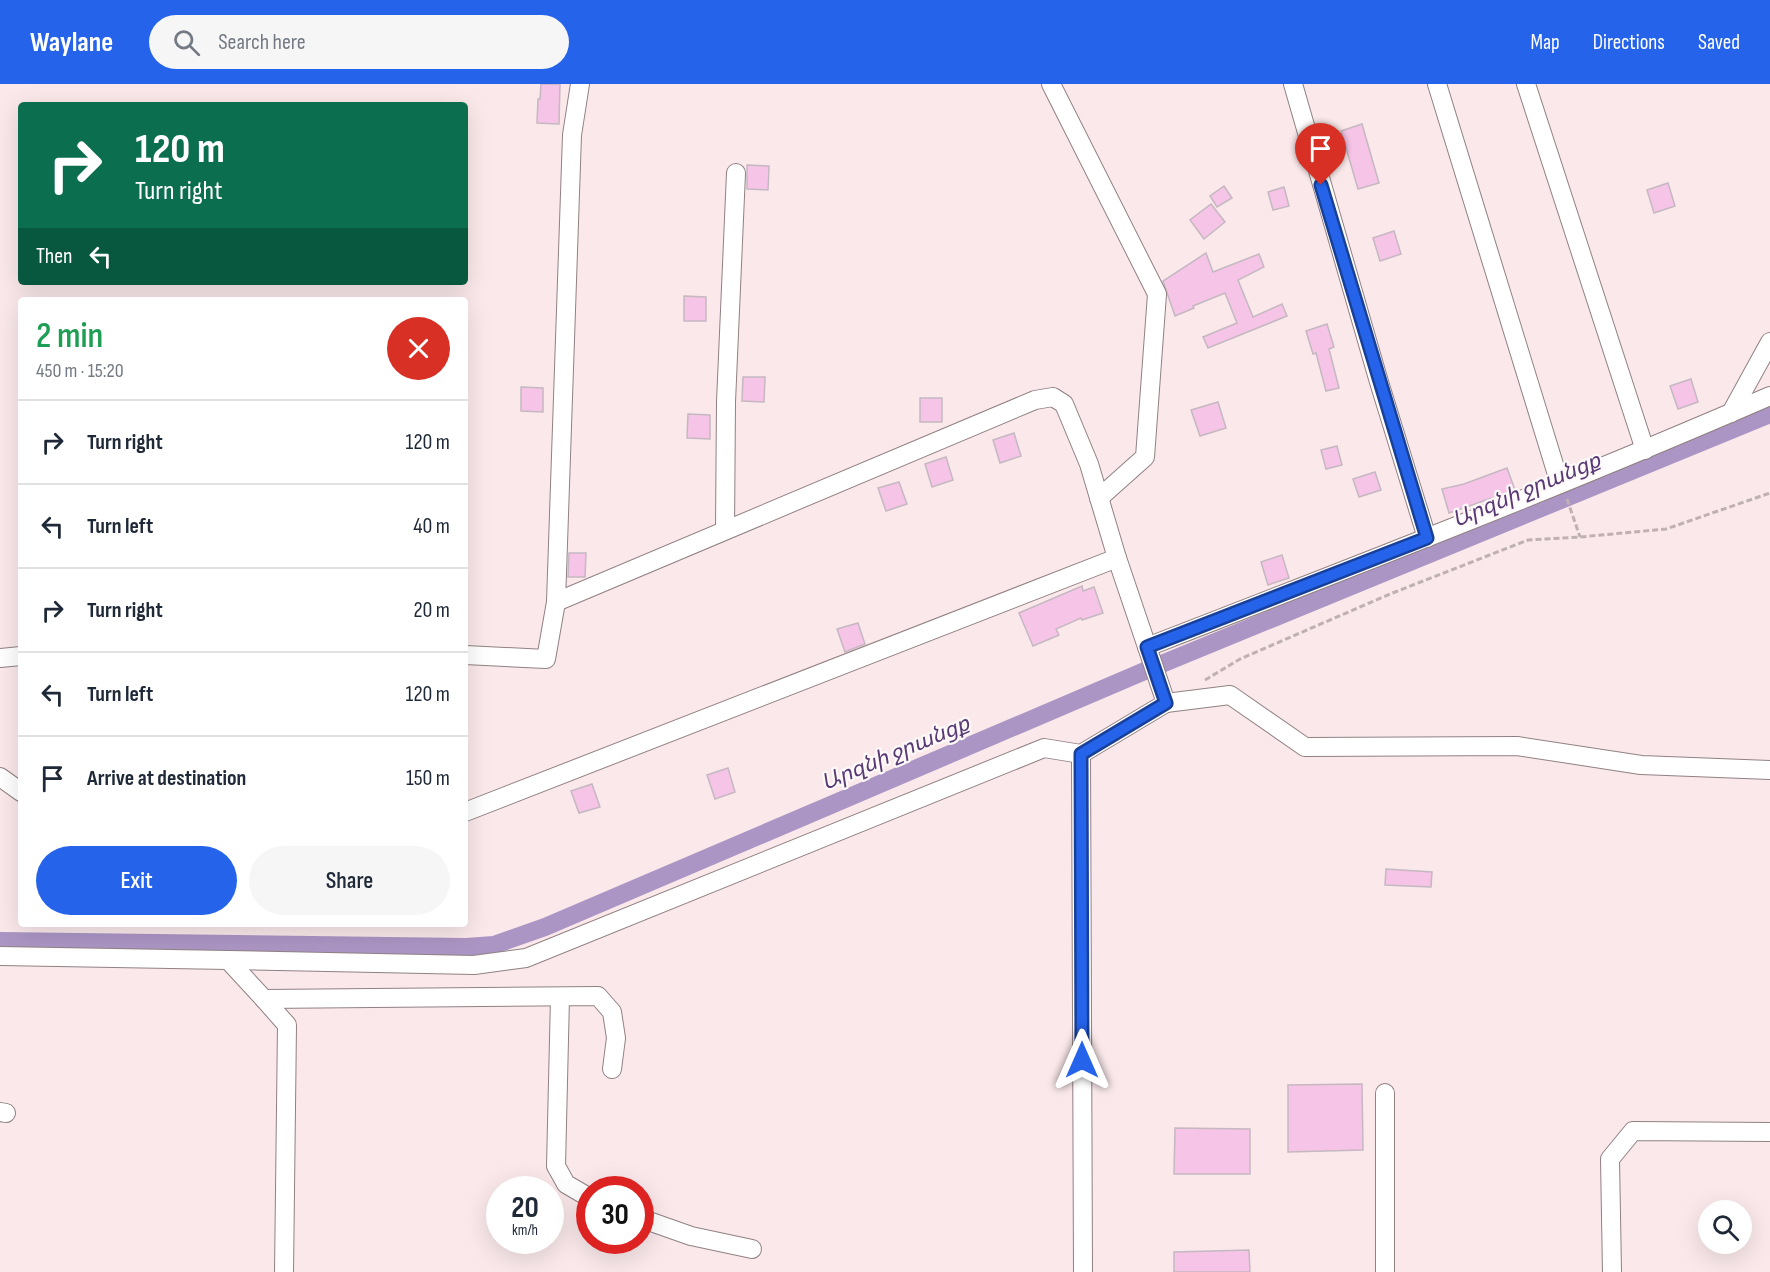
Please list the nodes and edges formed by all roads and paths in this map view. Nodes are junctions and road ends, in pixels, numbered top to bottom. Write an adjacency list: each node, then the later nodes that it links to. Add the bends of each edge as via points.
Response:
1 (580, 84): 19 (street, via 572,135)
2 (1051, 84): 13 (street, via 1157,294 1145,457)
3 (1293, 84): 17 (street)
4 (1437, 84): 11 (street)
5 (1526, 84): 10 (street)
6 (736, 173): 15 (street)
7 (1770, 342): 9 (street)
8 (1770, 396): 9 (street)
9 (1731, 413): 10 (street)
10 (1645, 450): 11 (street)
11 (1560, 484): 17 (street)
12 (1770, 494): 16 (path, via 1666,529)
13 (1099, 498): 15 (street, via 1064,404 1053,397 1035,400); 18 (street)
14 (1571, 509): 16 (path)
15 (725, 530): 19 (street)
16 (1580, 537): 24 (path, via 1528,540 1240,659)
17 (1427, 538): 20 (street)
18 (1117, 558): 20 (street); 30 (street)
19 (556, 602): 21 (street, via 546,659)
20 (1150, 654): 25 (street)
21 (468, 655)
22 (18, 657): 23 (street)
23 (0, 658)
24 (1203, 681)
25 (1166, 703): 26 (street); 27 (street, via 1230,695 1305,747 1517,746 1641,765)
26 (1081, 754): 32 (street, via 1044,748 526,958 474,965); 42 (street)
27 (1770, 770)
28 (0, 777): 29 (street)
29 (18, 790)
30 (468, 811)
31 (0, 956): 32 (street)
32 (228, 960): 34 (street)
33 (560, 997): 34 (street); 35 (street, via 598,996 612,1011 616,1038); 38 (street, via 556,1166 566,1184)
34 (264, 999): 41 (street, via 286,1025)
35 (612, 1069)
36 (1385, 1093): 43 (street)
37 (1770, 1132): 44 (street, via 1633,1131 1610,1159)
38 (576, 1190)
39 (654, 1223): 40 (street, via 691,1236)
40 (752, 1249)
41 (284, 1272)
42 (1083, 1272)
43 (1385, 1272)
44 (1612, 1272)

